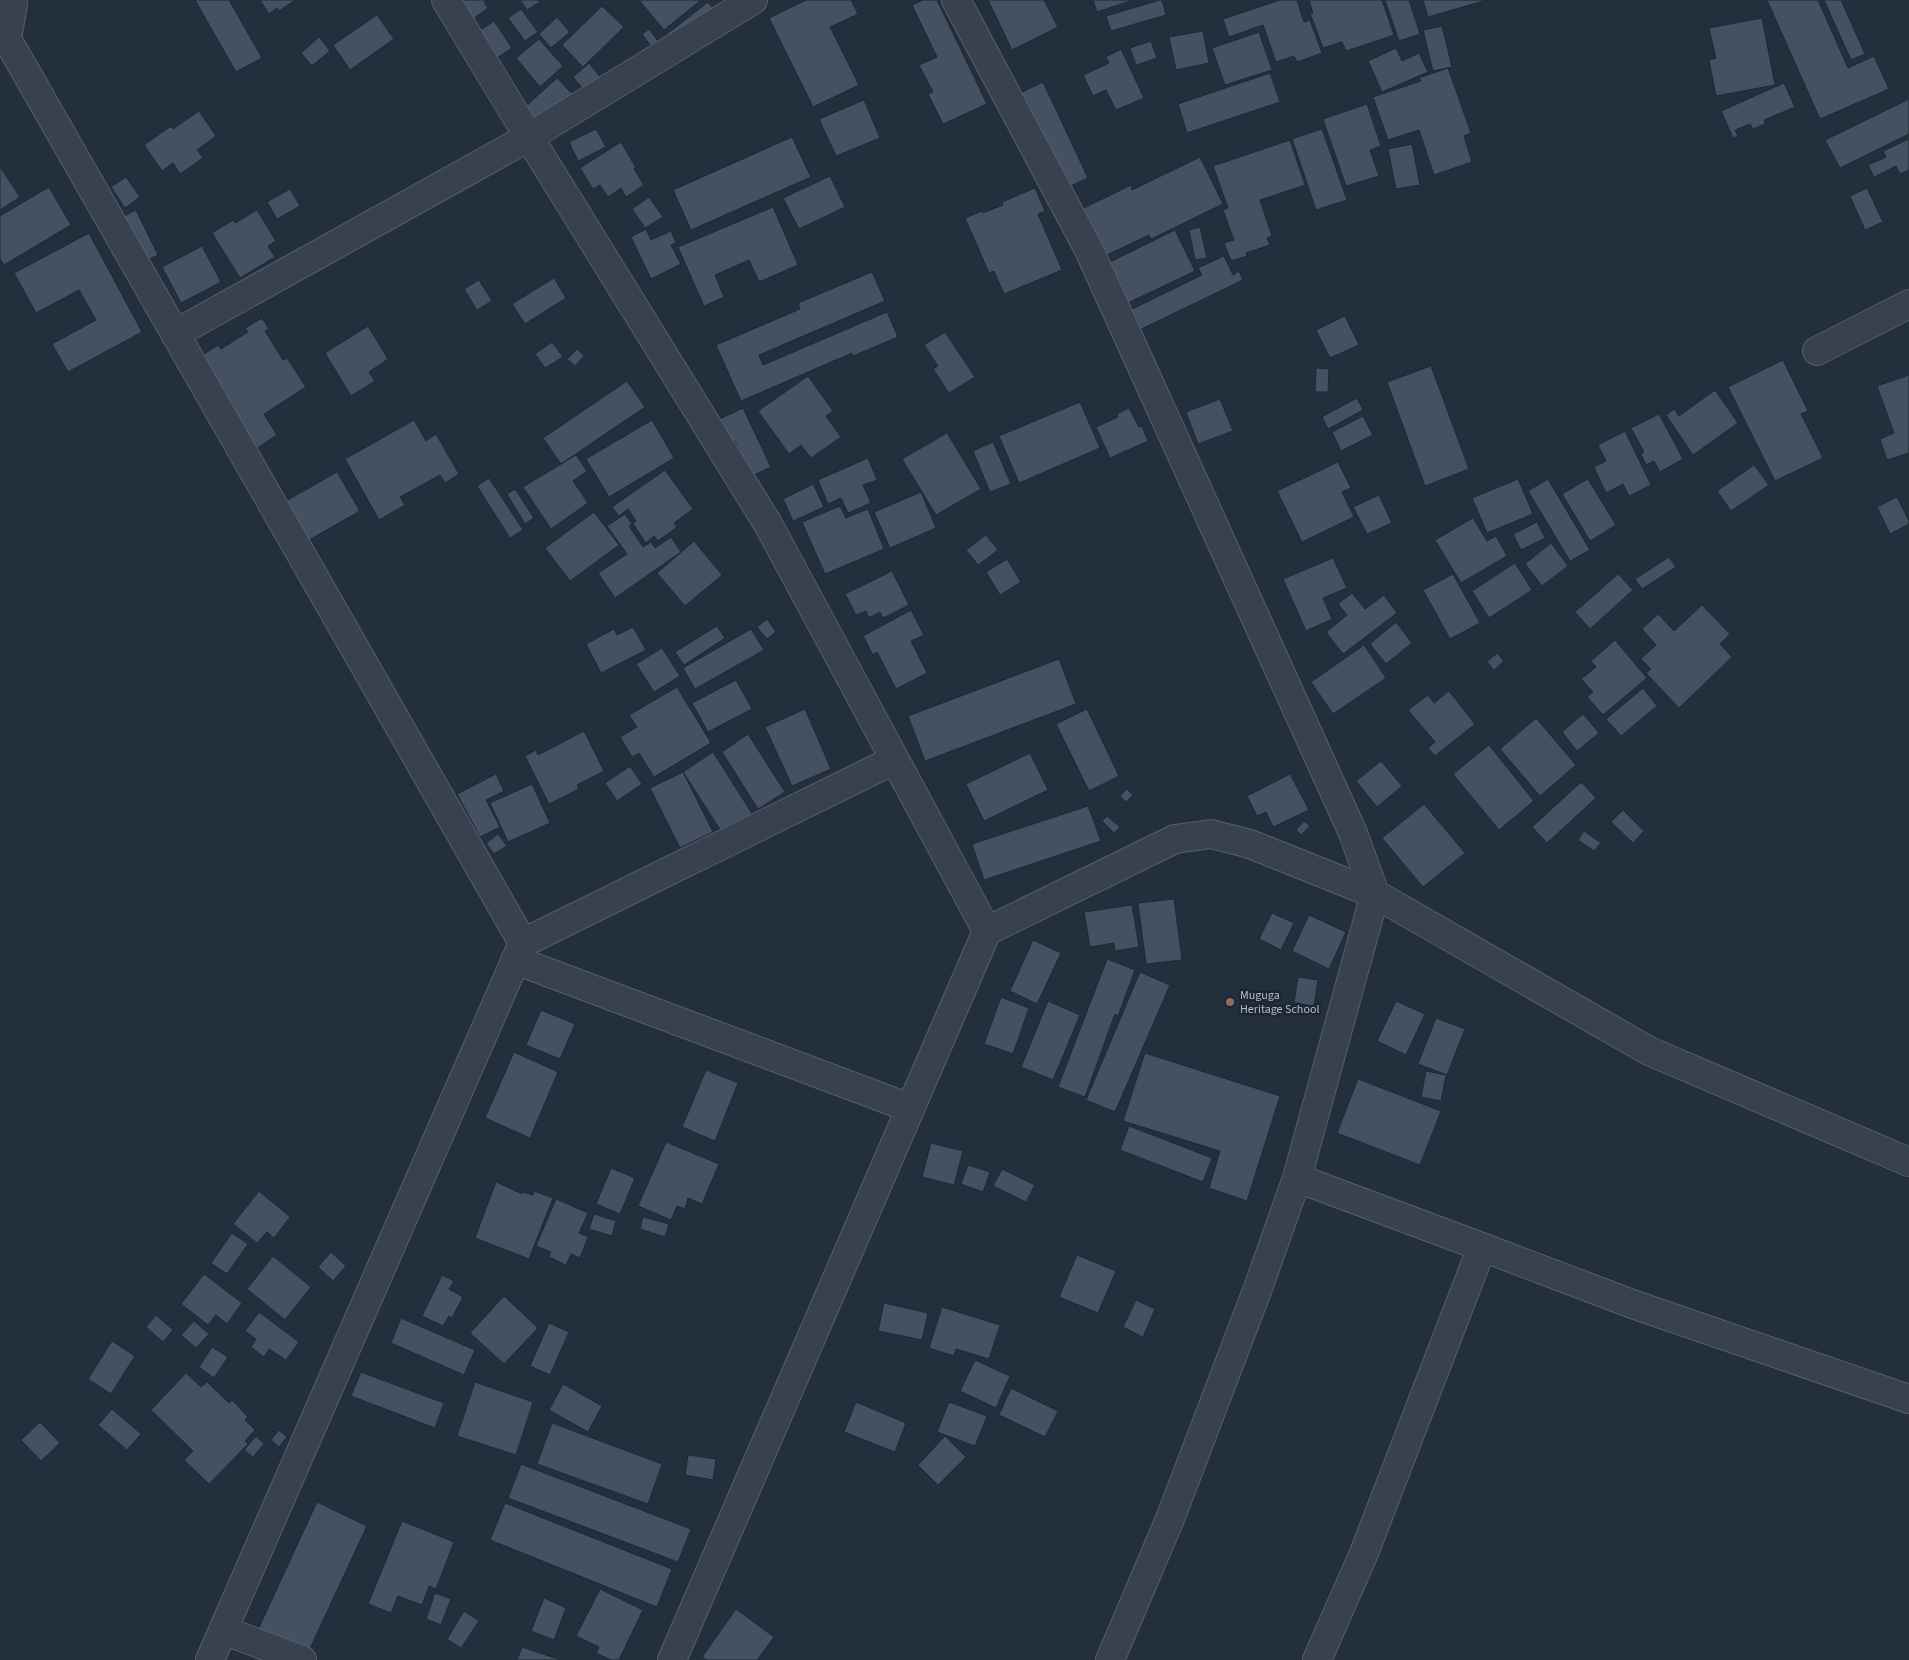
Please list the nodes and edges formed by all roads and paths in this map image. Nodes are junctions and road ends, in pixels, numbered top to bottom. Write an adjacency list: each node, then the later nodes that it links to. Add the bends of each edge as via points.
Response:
1 (446, 0): 5 (street)
2 (753, 0): 5 (street)
3 (956, 0): 10 (street, via 1089,250 1349,824)
4 (14, 1): 7 (street, via 7,39)
5 (529, 137): 7 (street); 9 (street, via 768,524)
6 (1909, 304): 8 (street)
7 (175, 334): 12 (street)
8 (1818, 351)
9 (894, 760): 11 (street); 12 (street)
10 (1375, 894): 11 (street, via 1250,844 1210,834 1175,839); 14 (street, via 1649,1051); 15 (street)
11 (987, 931): 13 (street)
12 (519, 951): 13 (street); 18 (street)
13 (910, 1108): 21 (street)
14 (1909, 1162)
15 (1296, 1178): 16 (street); 22 (street, via 1170,1519)
16 (1482, 1247): 17 (street, via 1635,1305); 23 (street, via 1364,1553)
17 (1909, 1399)
18 (223, 1630): 19 (street); 20 (street)
19 (210, 1660)
20 (302, 1660)
21 (672, 1660)
22 (1110, 1660)
23 (1317, 1660)

